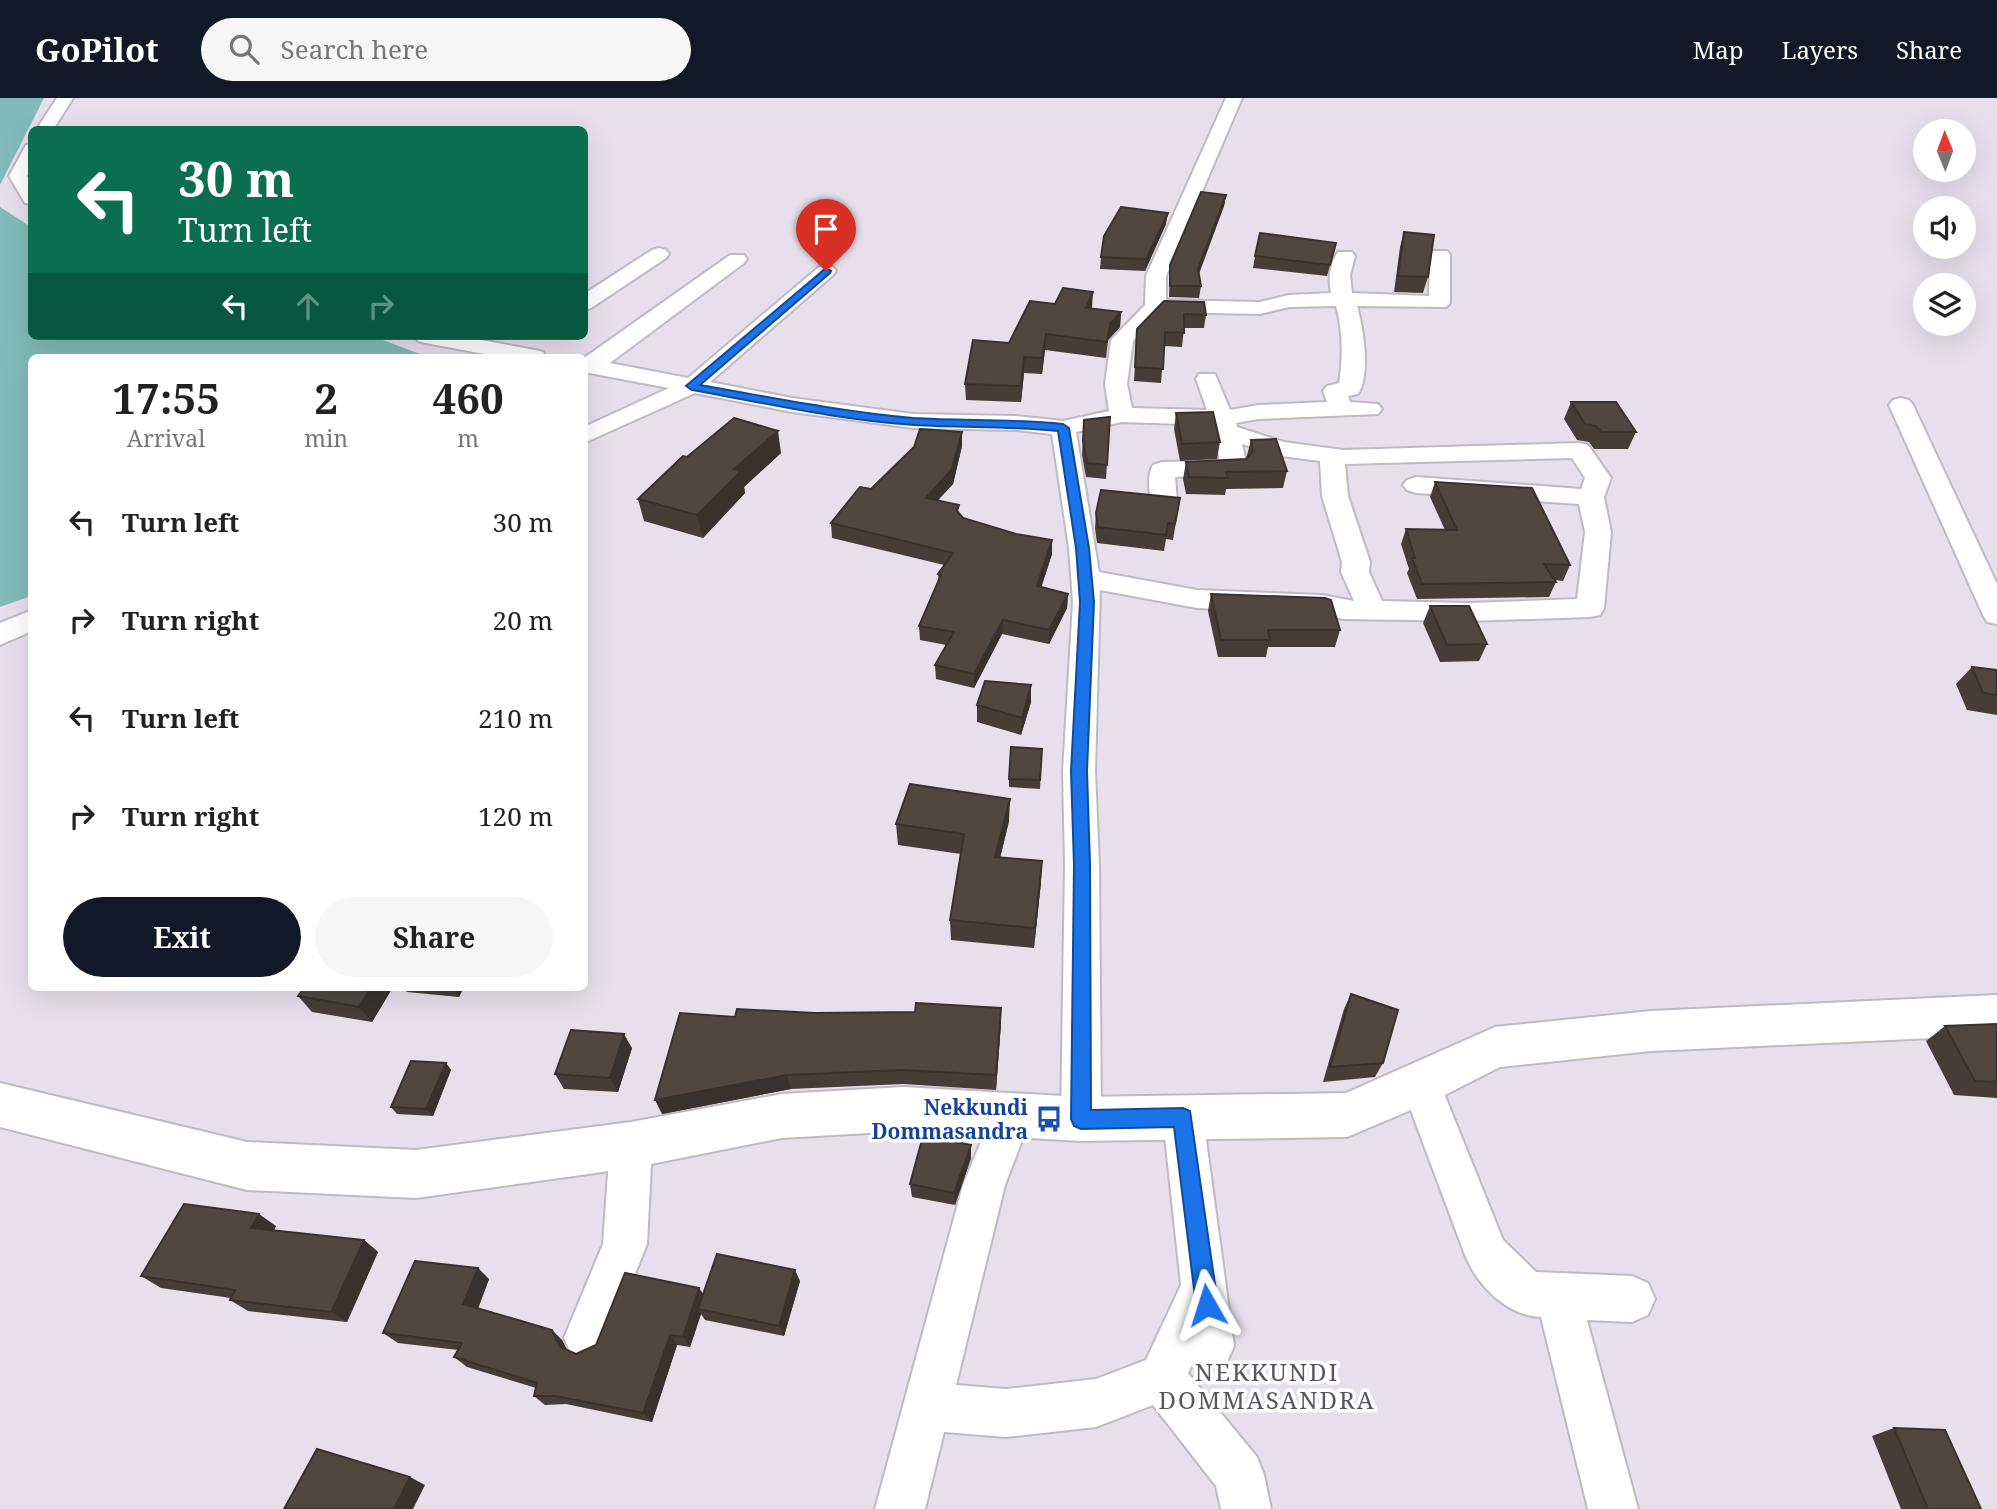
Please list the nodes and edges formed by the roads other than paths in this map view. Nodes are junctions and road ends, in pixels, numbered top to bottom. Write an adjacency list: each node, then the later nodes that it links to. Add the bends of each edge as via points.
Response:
1 (65, 98): 3 (street)
2 (1234, 98): 13 (street, via 1156,276)
3 (47, 126)
4 (28, 157): 5 (street, via 18,176)
5 (28, 192)
6 (659, 254): 12 (street)
7 (1440, 255): 11 (street, via 1440,303)
8 (1345, 256): 11 (street, via 1337,279)
9 (737, 259): 16 (street)
10 (826, 271): 18 (street)
11 (1342, 299): 13 (street, via 1289,301 1261,308); 20 (street, via 1349,317 1352,377 1350,389 1335,391)
12 (588, 301)
13 (1155, 306): 22 (street, via 1122,340 1116,384)
14 (447, 340): 15 (street)
15 (520, 354)
16 (588, 366): 18 (street)
17 (1207, 379): 23 (street)
18 (692, 386): 24 (street, via 913,421); 25 (street)
19 (1901, 405): 32 (street)
20 (1341, 409): 21 (street); 23 (street, via 1258,412)
21 (1370, 409)
22 (1122, 415): 23 (street); 24 (street)
23 (1225, 425): 26 (street, via 1281,449); 29 (street, via 1234,468 1162,470 1175,503)
24 (1063, 428): 30 (street, via 1087,494)
25 (588, 434)
26 (1332, 456): 28 (street, via 1578,450 1598,478); 31 (street, via 1335,496 1356,562 1355,572)
27 (1416, 485): 28 (street)
28 (1591, 497): 31 (street, via 1598,532 1590,608)
29 (1138, 499)
30 (1075, 556): 31 (street, via 1197,599); 40 (street, via 1087,602 1079,771)
31 (1372, 610)
32 (1997, 615)
33 (28, 621): 34 (street)
34 (0, 635)
35 (1997, 1016): 36 (main road, via 1651,1031 1495,1047)
36 (1421, 1084): 39 (main road, via 1347,1115); 43 (street, via 1487,1255 1526,1294)
37 (0, 1105): 41 (main road, via 247,1166 416,1174)
38 (1011, 1117): 40 (main road); 41 (main road, via 903,1109 782,1116); 48 (street, via 984,1185)
39 (1183, 1118): 40 (main road); 42 (street)
40 (1081, 1119)
41 (631, 1145): 45 (street, via 625,1244)
42 (1205, 1284): 46 (street); 47 (street)
43 (1558, 1296): 44 (street); 51 (street)
44 (1632, 1299)
45 (587, 1338)
46 (1211, 1346)
47 (1162, 1378): 48 (street, via 1096,1403 1006,1413); 50 (street, via 1239,1475)
48 (926, 1406): 49 (street)
49 (900, 1509)
50 (1246, 1509)
51 (1613, 1509)

